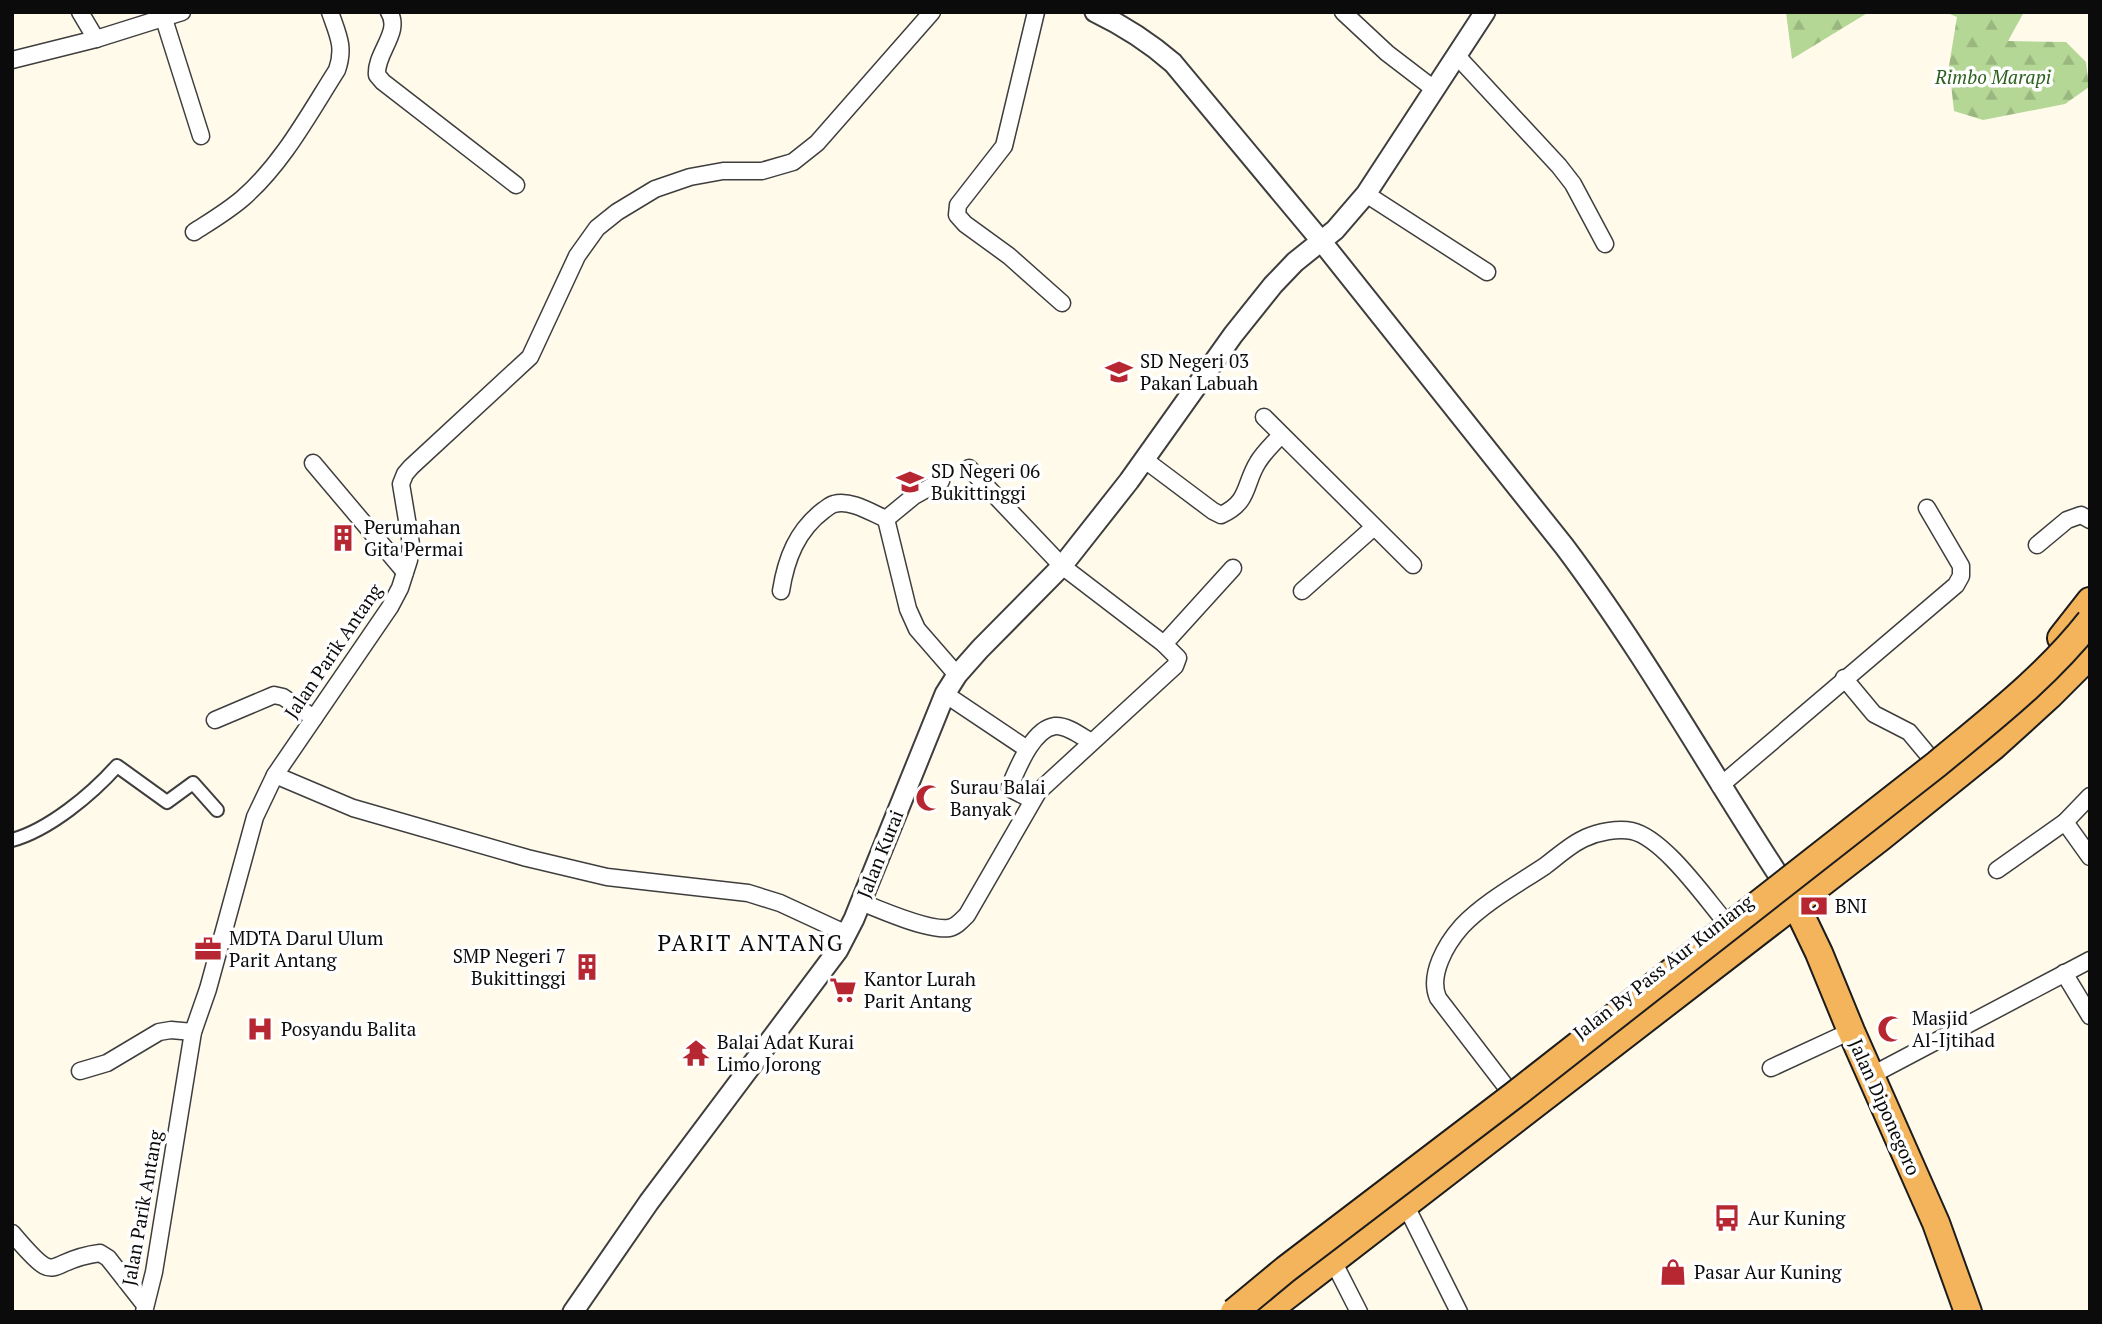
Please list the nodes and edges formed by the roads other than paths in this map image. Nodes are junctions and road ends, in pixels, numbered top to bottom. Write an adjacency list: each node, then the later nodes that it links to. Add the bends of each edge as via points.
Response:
1 (80, 12): 11 (street)
2 (182, 12): 10 (street)
3 (330, 12): 18 (street, via 341,43 337,70 270,169 235,205)
4 (389, 12): 16 (street, via 394,28 379,57 377,75)
5 (932, 12): 37 (street, Jalan Parik Antang, via 817,143 793,162 690,177 655,189 597,228 577,256 530,357 402,479 411,544)
6 (1037, 12): 22 (street, via 1004,146 958,205 957,215)
7 (1095, 12): 19 (street, via 1144,39 1173,63)
8 (1343, 12): 14 (street)
9 (1485, 12): 12 (street, Jalan Kurai)
10 (164, 19): 11 (street); 15 (street)
11 (96, 39): 13 (street)
12 (1457, 56): 14 (street, Jalan Kurai); 20 (street, via 1559,166)
13 (12, 60)
14 (1434, 89): 17 (street, Jalan Kurai)
15 (201, 136)
16 (516, 185)
17 (1366, 194): 19 (street, Jalan Kurai); 21 (street)
18 (194, 232)
19 (1322, 242): 25 (street, Jalan Kurai, via 1273,285); 54 (street, via 1591,582)
20 (1605, 244)
21 (1487, 272)
22 (1062, 303)
23 (1264, 417): 24 (street)
24 (1280, 436): 25 (street, via 1259,459 1243,498 1221,515); 32 (street)
25 (1145, 460): 35 (street, Jalan Kurai)
26 (313, 463): 37 (street)
27 (969, 468): 35 (street)
28 (941, 481): 30 (street)
29 (1927, 508): 46 (street, via 1961,566 1961,576 1947,593)
30 (887, 519): 38 (street, via 852,505 834,504 816,516 795,542); 45 (street, via 912,619)
31 (2090, 520): 33 (street, via 2081,515 2067,520)
32 (1374, 527): 34 (street); 39 (street)
33 (2037, 545)
34 (1413, 565)
35 (1062, 566): 43 (street); 45 (street, Jalan Kurai)
36 (1233, 568): 43 (street)
37 (405, 572): 48 (street, Jalan Parik Antang, via 390,607)
38 (781, 591)
39 (1302, 591)
40 (2090, 601): 52 (highway, Jalan By Pass Aur Kuniang, via 2036,664)
41 (2090, 621): 84 (highway, Jalan By Pass Aur Kuniang, bridge, via 2038,677 1937,764)
42 (2090, 637): 85 (highway, Jalan By Pass Aur Kuniang, via 1990,735)
43 (1164, 644): 50 (street, via 1178,658 1175,666)
44 (2090, 655): 64 (highway, Jalan By Pass Aur Kuniang, via 1994,746)
45 (957, 675): 47 (street, Jalan Kurai)
46 (1844, 678): 52 (street, via 1874,714 1909,732); 54 (street)
47 (945, 694): 51 (street); 63 (street, Jalan Kurai)
48 (314, 718): 49 (street, via 274,695); 53 (street, Jalan Parik Antang)
49 (215, 720)
50 (1091, 742): 51 (street, via 1056,726); 56 (street)
51 (1027, 749): 56 (street, via 1009,788)
52 (1929, 756): 62 (highway, Jalan By Pass Aur Kuniang)
53 (275, 775): 66 (street, via 353,808 527,858 607,877 748,893); 73 (street, Jalan Parik Antang, via 255,817)
54 (1720, 786): 62 (street)
55 (2090, 796): 58 (street)
56 (1031, 800): 63 (street, via 967,915 958,923 937,927)
57 (217, 810): 59 (street, via 193,783 167,802 117,766 100,785 47,824)
58 (2065, 822): 60 (street); 61 (street)
59 (12, 840)
60 (2090, 857)
61 (1997, 870)
62 (1779, 876): 65 (highway, Jalan By Pass Aur Kuniang)
63 (861, 902): 66 (street, Jalan Kurai)
64 (1796, 905): 71 (highway, Jalan By Pass Aur Kuniang); 72 (highway, Jalan Diponegoro)
65 (1724, 920): 69 (highway, Jalan By Pass Aur Kuniang); 77 (street, via 1665,851 1650,838 1631,831 1584,838 1477,913 1452,939 1433,986 1437,998)
66 (846, 934): 82 (street, Jalan Kurai, via 826,968 649,1202)
67 (2090, 960): 68 (street)
68 (2064, 974): 70 (street); 76 (street)
69 (1626, 996): 71 (highway); 77 (highway, Jalan By Pass Aur Kuniang)
70 (2090, 1016)
71 (1644, 1020): 78 (highway, Jalan By Pass Aur Kuniang)
72 (1851, 1031): 74 (street); 76 (highway, Jalan Diponegoro)
73 (193, 1032): 75 (street, via 159,1031 107,1063); 81 (street, Jalan Parik Antang, via 155,1272)
74 (1771, 1068)
75 (80, 1071)
76 (1872, 1075): 89 (highway, Jalan Diponegoro, via 1936,1223)
77 (1507, 1088): 83 (highway, Jalan By Pass Aur Kuniang)
78 (1405, 1204): 80 (highway, Jalan By Pass Aur Kuniang); 88 (street)
79 (12, 1233): 81 (street, via 45,1268 100,1253)
80 (1332, 1259): 86 (highway, Jalan By Pass Aur Kuniang); 87 (street)
81 (144, 1308)
82 (573, 1312)
83 (1218, 1312)
84 (1234, 1312)
85 (1249, 1312)
86 (1266, 1312)
87 (1359, 1312)
88 (1459, 1312)
89 (1968, 1312)

